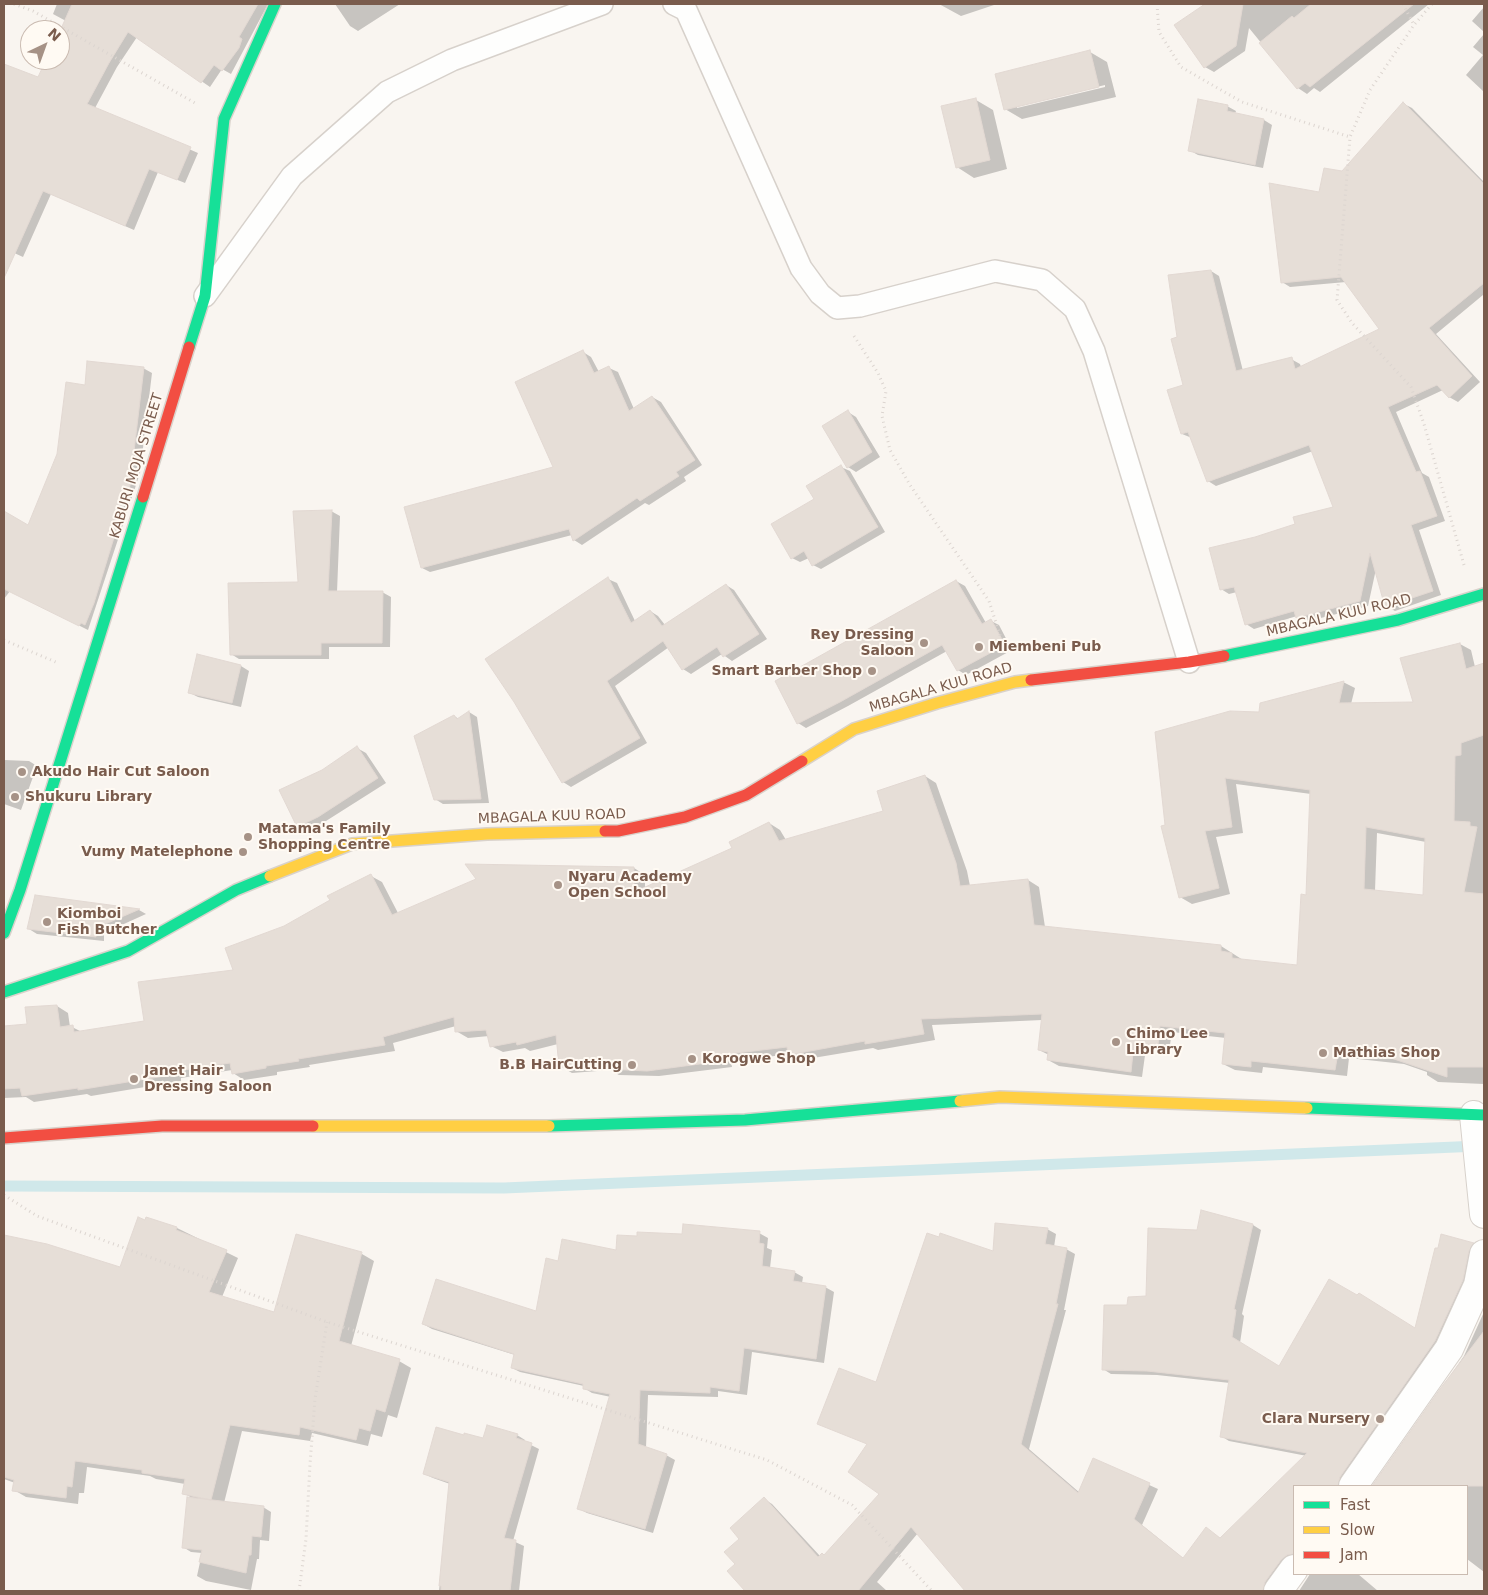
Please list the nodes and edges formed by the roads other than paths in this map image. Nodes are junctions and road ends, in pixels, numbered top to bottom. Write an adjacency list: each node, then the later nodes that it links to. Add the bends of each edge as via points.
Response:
1 (275, 4): 4 (street, KABURI MOJA STREET, via 224,119)
2 (602, 4): 4 (lane, via 452,60 387,92 292,176)
3 (674, 4): 6 (lane, via 686,10 801,268 820,294 837,308 878,302 995,271 1042,280 1075,309 1094,351)
4 (205, 296): 7 (street, KABURI MOJA STREET, via 88,676)
5 (1479, 596): 6 (street, MBAGALA KUU ROAD, via 1398,620)
6 (1189, 662): 8 (street, MBAGALA KUU ROAD, via 1014,682 937,703 854,729 746,795 685,817 618,832 486,834 352,844 236,890 128,951)
7 (4, 933)
8 (4, 992)
9 (1479, 1115): 10 (street, via 1000,1097 745,1120 511,1127 162,1126); 11 (street)
10 (4, 1138)
11 (1484, 1214)
12 (1484, 1254): 13 (street, via 1478,1285 1449,1349)
13 (1354, 1485)
14 (1293, 1570): 15 (street)
15 (1278, 1591)

